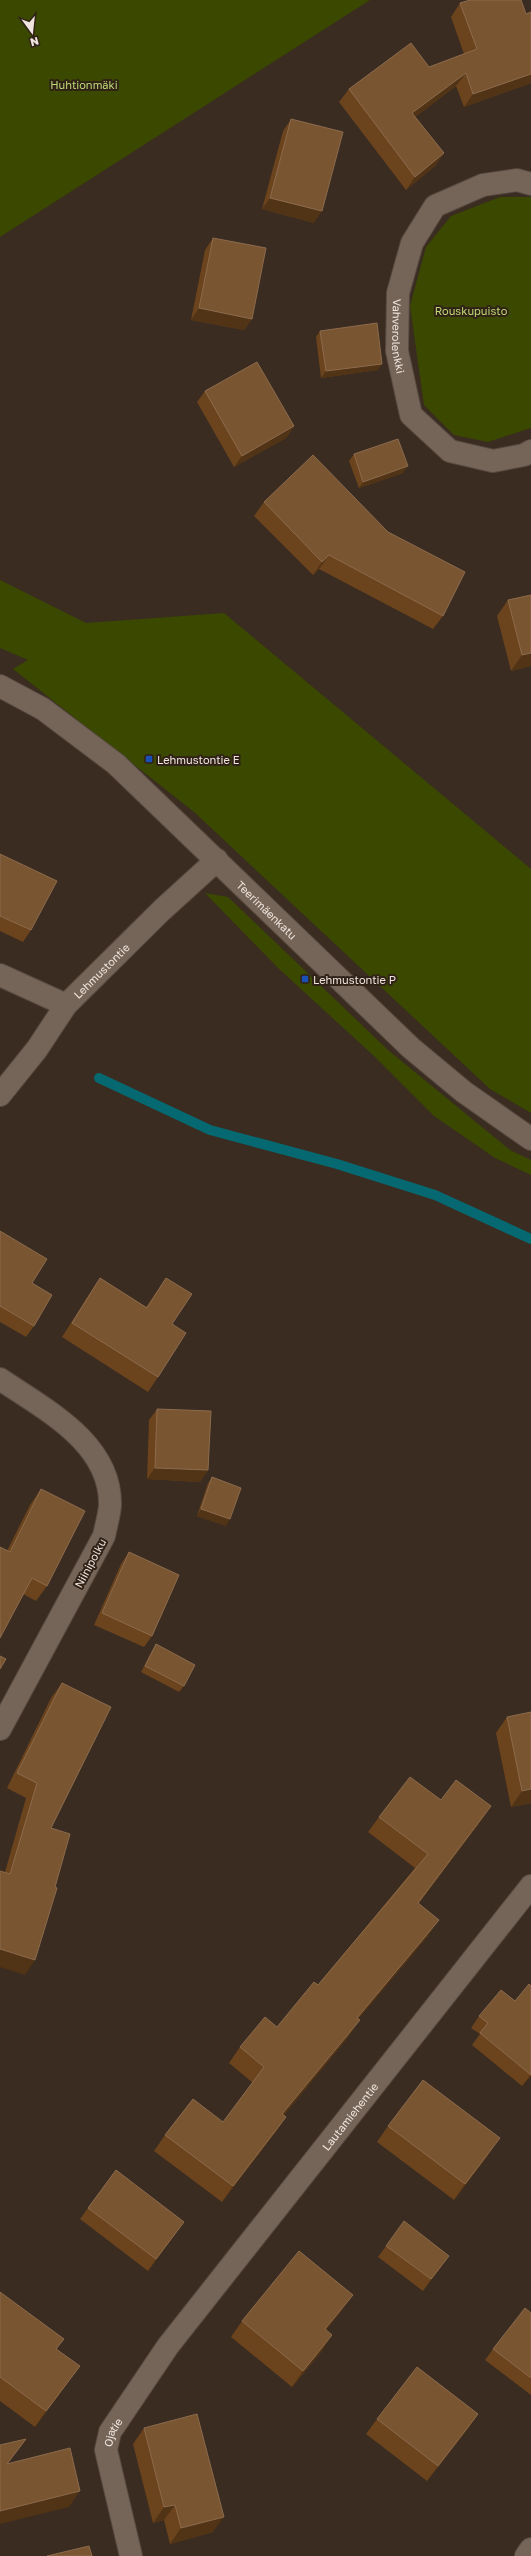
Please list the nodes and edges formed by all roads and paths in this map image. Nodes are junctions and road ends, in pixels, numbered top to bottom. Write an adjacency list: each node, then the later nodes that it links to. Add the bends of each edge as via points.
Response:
1 (531, 184): 2 (street, Vahverolenkki, via 517,180 483,185 435,206 412,243 398,293 397,351 412,415 450,451 493,461 524,455)
2 (531, 451)
3 (0, 686): 4 (street, Teerimäenkatu, via 44,709 116,764)
4 (217, 860): 6 (street, Lehmustontie, via 162,910); 8 (street, Teerimäenkatu, via 411,1048 464,1092)
5 (0, 975): 6 (street)
6 (66, 1005): 7 (street, Lehmustontie, via 37,1049)
7 (0, 1095)
8 (531, 1140)
9 (0, 1379): 10 (street, Niinipolku, via 81,1437 100,1465 108,1483 110,1506 104,1536)
10 (0, 1729)
11 (531, 1886): 12 (street, Lautamiehentie)
12 (168, 2346): 14 (street, Ojatie, via 110,2432 106,2450)
13 (531, 2549): 15 (street)
14 (132, 2556)
15 (526, 2556)

